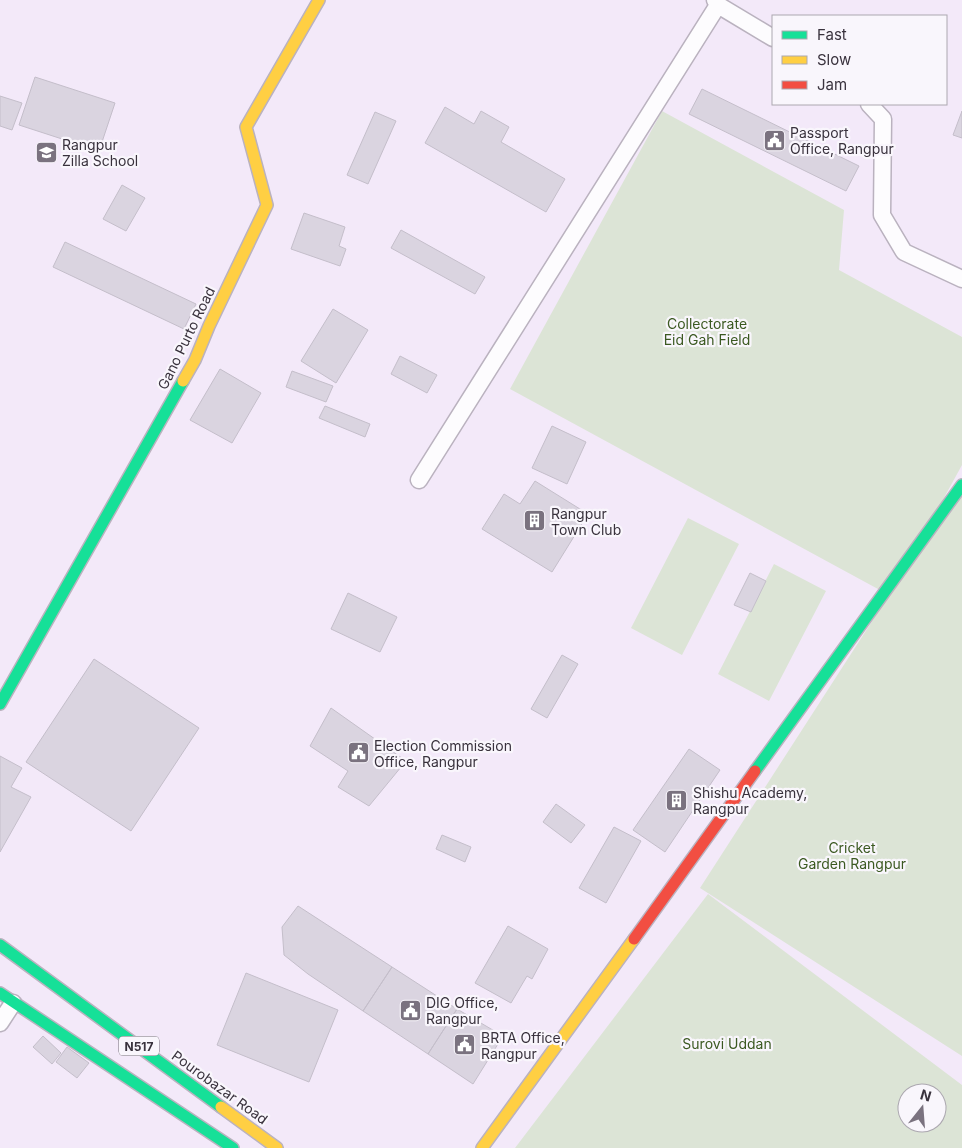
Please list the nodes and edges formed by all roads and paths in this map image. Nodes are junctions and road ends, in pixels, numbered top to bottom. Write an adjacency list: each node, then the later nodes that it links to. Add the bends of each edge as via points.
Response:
1 (319, 0): 8 (main road, Gano Purto Road, via 246,128 267,205 195,360)
2 (716, 2): 3 (street); 6 (street)
3 (772, 37)
4 (870, 105): 5 (street, via 883,119 882,215 904,252)
5 (962, 279)
6 (419, 480)
7 (962, 485): 14 (main road)
8 (0, 704)
9 (0, 945): 13 (main road, Pourobazar Road / N517)
10 (7, 998): 11 (street); 12 (main road, N517)
11 (0, 1023)
12 (223, 1145)
13 (277, 1148)
14 (482, 1148)

